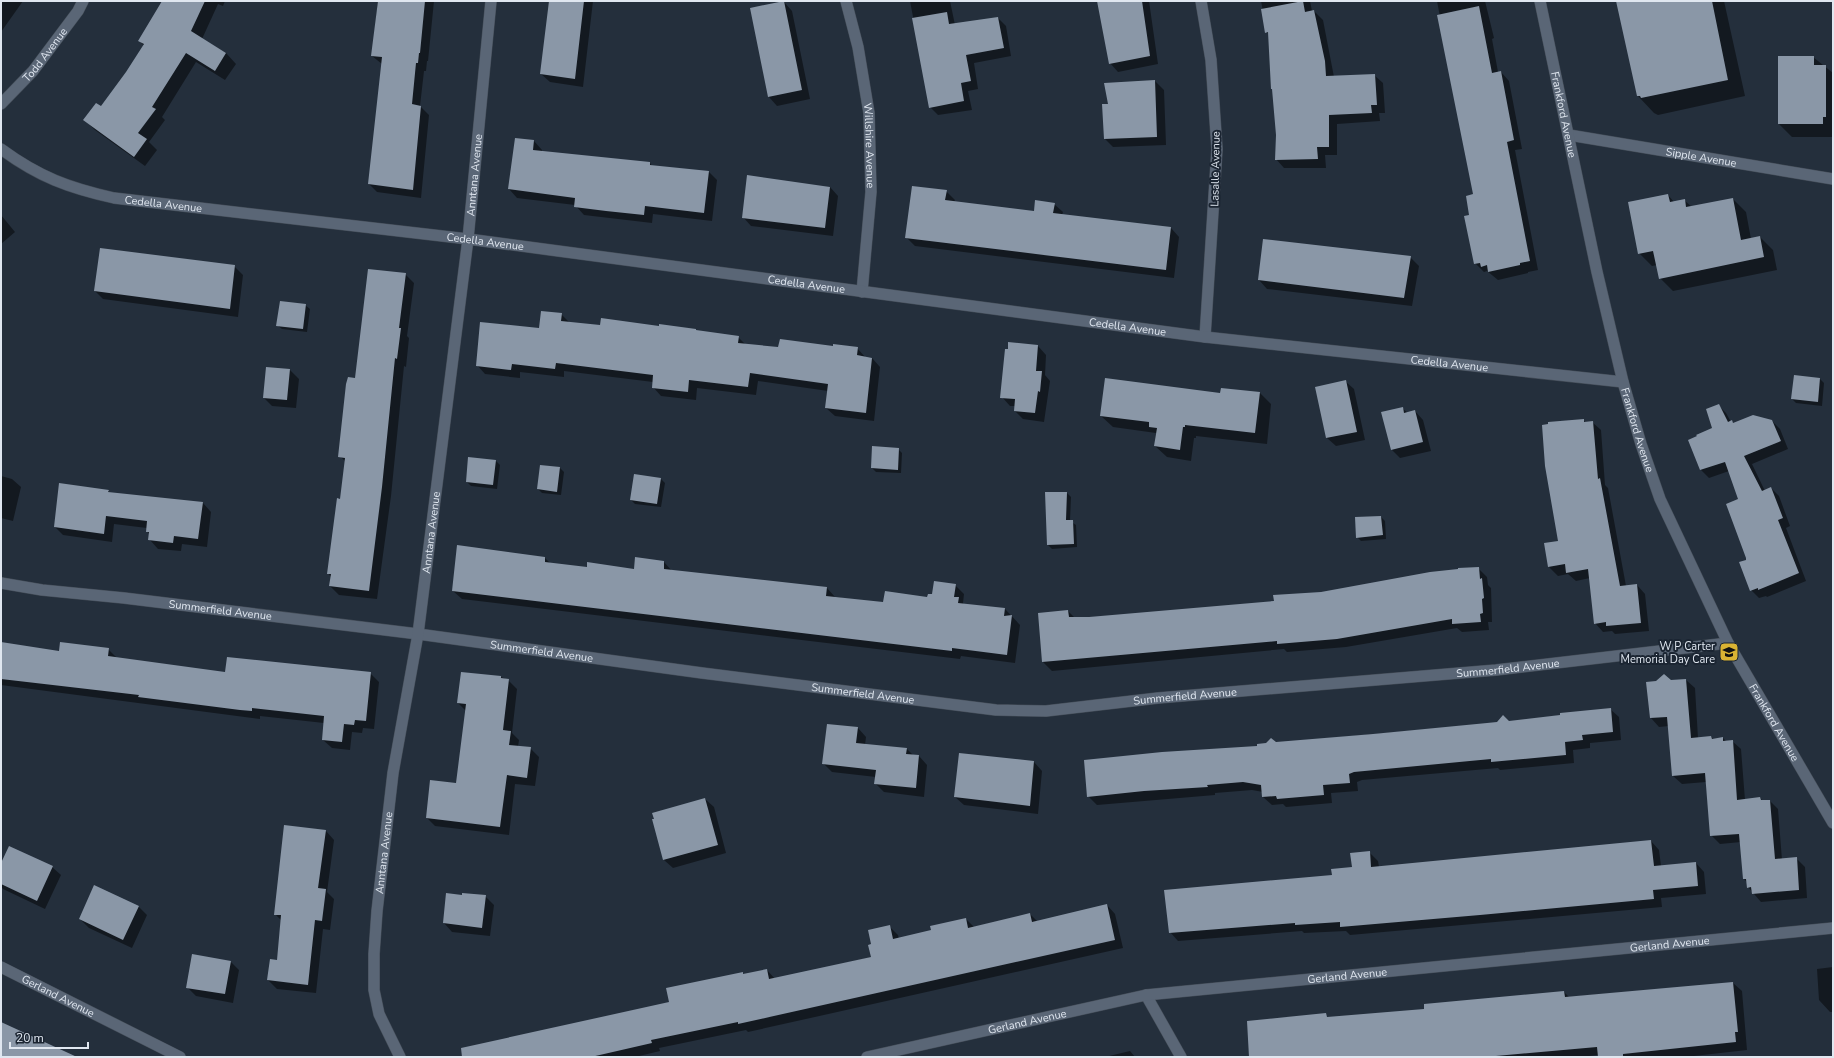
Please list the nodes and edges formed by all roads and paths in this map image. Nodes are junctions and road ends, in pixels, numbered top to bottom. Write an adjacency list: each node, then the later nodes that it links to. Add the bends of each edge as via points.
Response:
1 (83, 1): 6 (street, Todd Avenue, via 33,71)
2 (491, 1): 10 (street, Anntana Avenue)
3 (846, 1): 11 (street, Willshire Avenue, via 858,47 869,113 871,192)
4 (1201, 1): 12 (street, Lasalle Avenue, via 1210,60 1217,149)
5 (1540, 1): 7 (street, Frankford Avenue)
6 (1, 104)
7 (1569, 135): 9 (street, Sipple Avenue); 13 (street, Frankford Avenue)
8 (1, 149): 10 (street, Cedella Avenue, via 23,166 49,179 114,198)
9 (1833, 179)
10 (468, 240): 11 (street, Cedella Avenue); 15 (street, Anntana Avenue)
11 (862, 292): 12 (street, Cedella Avenue)
12 (1205, 337): 13 (street, Cedella Avenue)
13 (1623, 382): 16 (street, Frankford Avenue, via 1660,499)
14 (1, 583): 15 (street, Summerfield Avenue)
15 (418, 634): 16 (street, Summerfield Avenue, via 989,709 1046,711 1158,698 1496,670); 22 (street, Anntana Avenue, via 393,773 374,954 374,990 379,1014)
16 (1728, 643): 17 (street, Frankford Avenue)
17 (1833, 823)
18 (1833, 928): 20 (street, Gerland Avenue)
19 (1, 967): 21 (street, Gerland Avenue)
20 (1146, 995): 23 (street, Gerland Avenue); 24 (street)
21 (180, 1057)
22 (400, 1057)
23 (867, 1057)
24 (1181, 1057)

